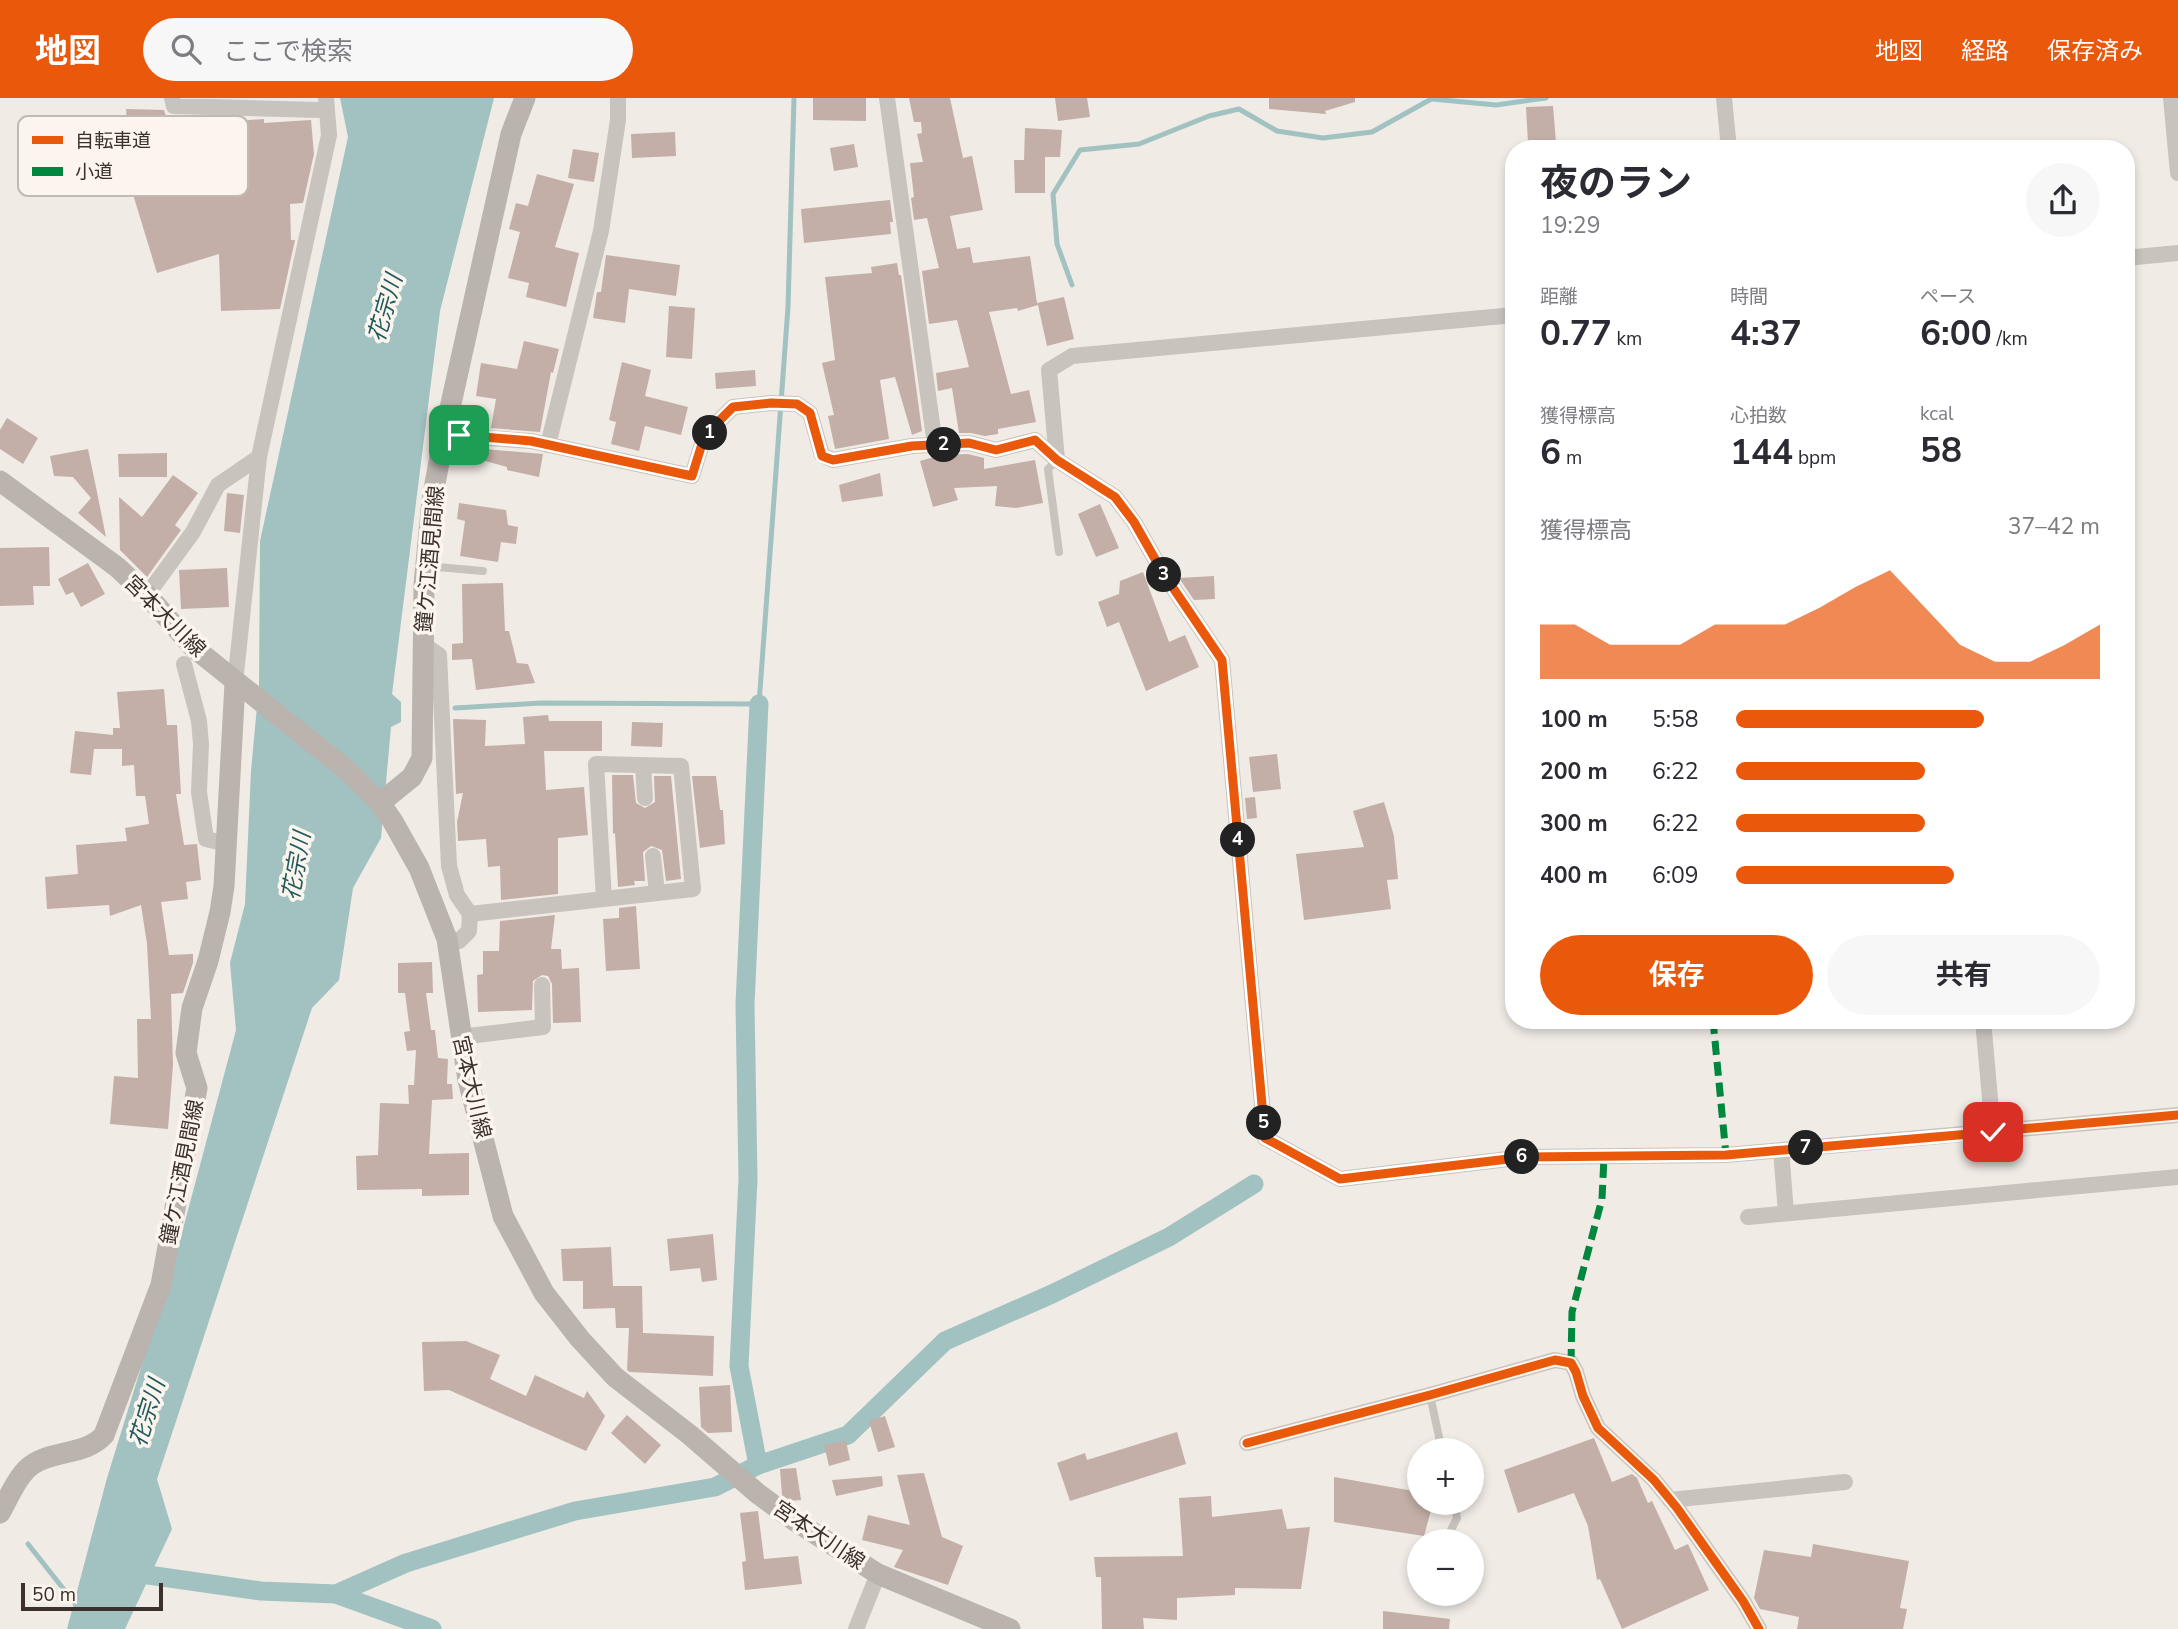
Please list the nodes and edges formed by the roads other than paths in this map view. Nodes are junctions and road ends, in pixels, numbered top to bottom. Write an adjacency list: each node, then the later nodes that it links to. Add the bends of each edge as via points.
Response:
1 (172, 98): 7 (street, via 174,106)
2 (525, 98): 13 (main road, 鐘ケ江酒見間線, via 511,134)
3 (618, 98): 14 (street, via 601,231)
4 (887, 98): 15 (street)
5 (1724, 98): 8 (street)
6 (2171, 98): 9 (street)
7 (323, 104): 16 (street, via 330,135)
8 (1728, 140)
9 (2178, 173)
10 (2178, 253): 11 (street)
11 (2135, 257)
12 (1505, 317): 17 (street, via 1072,356 1049,370)
13 (443, 435): 14 (street); 20 (main road, 鐘ケ江酒見間線)
14 (548, 445): 15 (street, via 692,476 701,447 733,407 771,403 797,404 810,413 822,456 833,460)
15 (935, 445): 17 (street, via 969,443 996,450 1035,440)
16 (259, 457): 22 (street, via 218,485 193,532); 25 (street)
17 (1057, 460): 19 (lane, via 1048,469); 40 (street, via 1115,497 1222,660 1265,1138 1340,1179 1525,1157)
18 (0, 481): 22 (main road, 宮本大川線, via 117,567)
19 (1059, 552)
20 (426, 566): 21 (lane); 23 (main road, 鐘ケ江酒見間線)
21 (482, 571)
22 (147, 595): 25 (main road, 宮本大川線, via 193,647)
23 (423, 644): 28 (main road, 鐘ケ江酒見間線, via 422,758); 33 (street, via 439,655 449,866 457,895)
24 (184, 664): 29 (street, via 199,721 199,792 206,839)
25 (242, 687): 28 (main road, 宮本大川線); 29 (main road, 鐘ケ江酒見間線)
26 (643, 765): 27 (street); 31 (street, via 681,766 693,889); 32 (street, via 596,764)
27 (645, 799)
28 (387, 806): 34 (main road, 宮本大川線, via 419,868)
29 (227, 844): 49 (main road, 鐘ケ江酒見間線, via 220,912 192,1008 186,1053 197,1088 161,1285 104,1435 95,1445 26,1470)
30 (653, 856): 31 (street)
31 (657, 893): 32 (street)
32 (604, 899): 33 (street)
33 (470, 914): 34 (street, via 469,932 459,941)
34 (447, 939): 37 (main road, 宮本大川線)
35 (541, 985): 37 (street, via 543,1027)
36 (1984, 1029): 39 (street)
37 (460, 1037): 50 (main road, 宮本大川線, via 503,1216 544,1293 615,1377 757,1493)
38 (2178, 1115): 39 (street)
39 (1993, 1132): 40 (street)
40 (1781, 1150): 42 (street)
41 (2178, 1177): 42 (street)
42 (1786, 1213): 43 (street)
43 (1748, 1217)
44 (1430, 1395): 45 (lane); 46 (street); 48 (street, via 1555,1360 1571,1363 1598,1428)
45 (1439, 1438)
46 (1247, 1443)
47 (1844, 1482): 48 (street)
48 (1670, 1500): 53 (street)
49 (0, 1513)
50 (878, 1574): 51 (street); 52 (main road, 宮本大川線)
51 (856, 1629)
52 (1010, 1629)
53 (1759, 1629)

